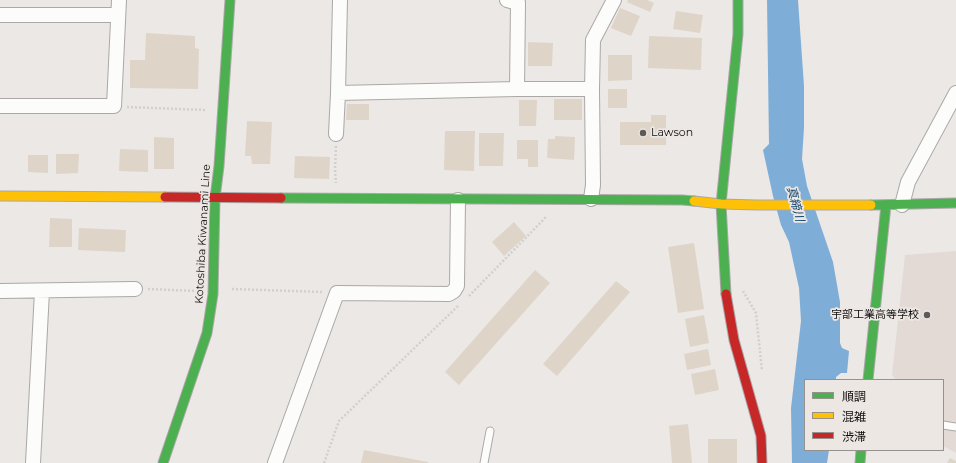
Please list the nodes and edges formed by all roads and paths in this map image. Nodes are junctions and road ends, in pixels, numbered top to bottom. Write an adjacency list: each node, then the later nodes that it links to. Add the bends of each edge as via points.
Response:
1 (119, 0): 8 (street)
2 (230, 0): 19 (street, Kotoshiba Kiwanami Line)
3 (340, 0): 12 (street)
4 (507, 0): 9 (street, via 518,3)
5 (614, 0): 10 (street, via 593,40)
6 (738, 0): 23 (street, via 738,34)
7 (0, 15): 8 (street)
8 (118, 15): 14 (street)
9 (517, 89): 10 (street); 12 (street)
10 (592, 89): 20 (street)
11 (956, 93): 25 (street, via 908,182)
12 (338, 94): 16 (street)
13 (0, 106): 14 (street)
14 (114, 106): 15 (path)
15 (208, 110)
16 (336, 134): 17 (path)
17 (336, 185)
18 (0, 196): 19 (street)
19 (215, 198): 21 (street); 41 (street, Kotoshiba Kiwanami Line, via 213,294 207,333)
20 (591, 199): 21 (street); 23 (street, via 682,200)
21 (458, 200): 33 (street, via 457,286 454,291 449,294)
22 (956, 203): 25 (street)
23 (721, 204): 24 (street); 45 (street, via 725,288 734,340 760,436)
24 (886, 205): 25 (street); 35 (street)
25 (902, 205)
26 (551, 212): 43 (path, via 465,300 339,421)
27 (741, 287): 34 (path, via 756,313)
28 (135, 289): 31 (street); 32 (path)
29 (232, 289): 33 (path)
30 (0, 291): 31 (street)
31 (42, 291): 40 (street)
32 (198, 291)
33 (337, 293): 42 (street)
34 (762, 373)
35 (868, 379)
36 (944, 425): 37 (lane)
37 (956, 427)
38 (490, 431): 44 (lane)
39 (861, 451): 46 (street)
40 (34, 463)
41 (163, 463)
42 (275, 463)
43 (324, 463)
44 (484, 463)
45 (762, 463)
46 (860, 463)

